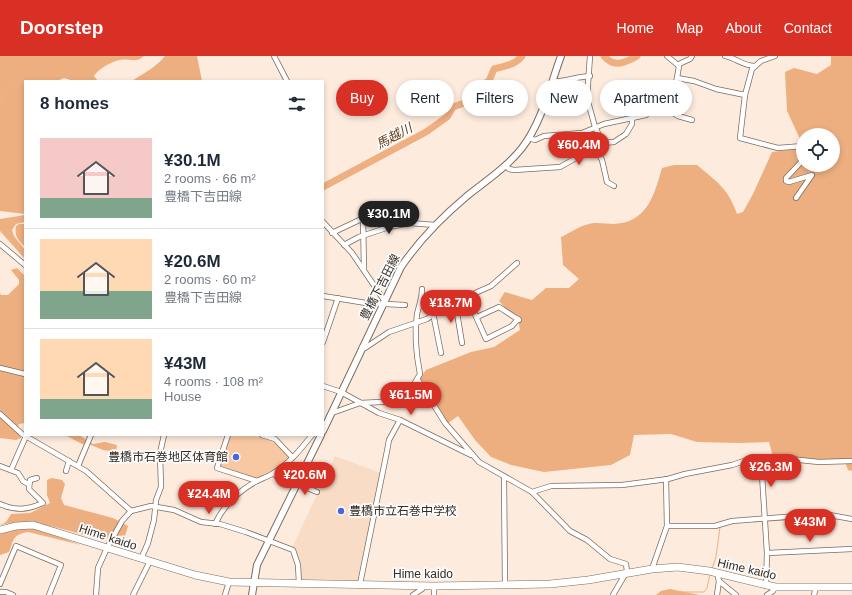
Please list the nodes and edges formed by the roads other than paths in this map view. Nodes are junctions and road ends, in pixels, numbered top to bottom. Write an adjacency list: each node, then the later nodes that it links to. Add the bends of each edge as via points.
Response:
1 (274, 56): 12 (street)
2 (561, 56): 13 (main road, 豊橋下吉田線)
3 (590, 56): 10 (street)
4 (667, 56): 8 (street)
5 (692, 56): 8 (street)
6 (725, 56): 9 (street)
7 (775, 56): 9 (street)
8 (679, 64): 11 (street)
9 (755, 66): 15 (street)
10 (590, 76): 14 (street); 21 (street, via 587,98)
11 (677, 78): 15 (street)
12 (286, 80)
13 (552, 80)
14 (564, 80)
15 (745, 95): 24 (street, via 740,138 778,148)
16 (539, 116): 22 (main road, 豊橋下吉田線)
17 (641, 116): 19 (street)
18 (678, 116): 20 (street)
19 (632, 118): 21 (street); 23 (street, via 632,124 623,136 614,142)
20 (692, 120)
21 (595, 127): 22 (street, via 582,133 544,136 534,140); 23 (street)
22 (528, 138): 26 (main road, 豊橋下吉田線, via 518,153)
23 (603, 143): 25 (street)
24 (796, 147)
25 (595, 148): 26 (street, via 556,168 514,170); 28 (street, via 602,160 607,182)
26 (505, 165): 33 (main road, 豊橋下吉田線)
27 (796, 167): 29 (street, via 786,181 812,175)
28 (614, 186)
29 (796, 198)
30 (372, 214): 31 (street)
31 (363, 217): 34 (street); 35 (street)
32 (324, 223): 34 (street)
33 (435, 224): 35 (street, via 405,224); 46 (main road, 豊橋下吉田線, via 411,252)
34 (332, 233): 37 (street)
35 (365, 235): 37 (street); 40 (street)
36 (0, 244): 39 (street)
37 (344, 245): 40 (street)
38 (517, 263): 42 (street, via 497,282)
39 (24, 264)
40 (364, 270): 46 (street)
41 (422, 289): 50 (street)
42 (472, 295): 45 (street); 49 (street)
43 (324, 296): 44 (street)
44 (338, 298): 46 (street, via 366,303); 51 (street)
45 (455, 301): 48 (street); 52 (street)
46 (383, 302): 47 (street); 53 (main road, 豊橋下吉田線)
47 (405, 305)
48 (433, 313): 50 (street, via 427,319); 54 (street)
49 (477, 317): 49 (street, via 486,339 519,320 499,307)
50 (416, 323): 53 (street, via 398,328 365,348); 57 (street, via 415,348 420,374)
51 (324, 339)
52 (462, 343)
53 (362, 347): 59 (main road, 豊橋下吉田線)
54 (441, 353)
55 (0, 368): 56 (street)
56 (24, 374)
57 (418, 380): 60 (street, via 401,401); 73 (street, via 445,423)
58 (324, 386): 59 (street)
59 (341, 392): 60 (street); 61 (main road, 豊橋下吉田線)
60 (360, 404): 61 (street); 63 (street)
61 (332, 413): 64 (main road, 豊橋下吉田線)
62 (0, 414): 65 (street, via 13,428)
63 (400, 420): 73 (street); 113 (street, via 388,446)
64 (325, 422)
65 (24, 435)
66 (26, 436): 76 (street); 80 (street)
67 (91, 436): 79 (street)
68 (164, 436): 92 (street, via 160,453 162,482)
69 (228, 436): 86 (street, via 217,468)
70 (267, 436): 74 (street, via 275,439)
71 (311, 436): 74 (street)
72 (321, 436): 88 (main road)
73 (472, 456): 84 (street)
74 (292, 457): 82 (street)
75 (761, 459): 77 (street); 85 (street, via 750,459 726,467); 95 (street)
76 (69, 460): 79 (street); 81 (street)
77 (852, 461)
78 (0, 466): 80 (street)
79 (78, 466): 93 (street)
80 (11, 470): 87 (street)
81 (66, 471)
82 (273, 474): 86 (street); 88 (street)
83 (37, 478): 87 (street, via 32,478)
84 (504, 478): 90 (street); 114 (street)
85 (666, 479): 90 (street, via 622,485 556,486); 97 (street)
86 (257, 481): 96 (street, via 236,494 226,504)
87 (28, 484): 91 (street, via 30,491 43,503 27,510 13,509)
88 (298, 485): 89 (street); 99 (main road)
89 (317, 492)
90 (532, 492): 107 (street, via 570,531 587,540 610,559 626,564)
91 (0, 504)
92 (155, 505): 93 (street); 96 (street, via 201,522); 103 (street, via 154,520)
93 (131, 511): 100 (street)
94 (852, 519): 95 (street, via 824,514)
95 (765, 520): 97 (street, via 732,521 715,526); 102 (street)
96 (215, 524): 99 (street)
97 (667, 526): 105 (street)
98 (0, 530): 100 (highway, Hime kaido, via 33,525)
99 (268, 541): 110 (main road, via 257,565); 111 (street, via 293,550 298,565)
100 (106, 548): 103 (highway, Hime kaido); 124 (street, via 97,573)
101 (852, 549): 102 (street)
102 (767, 553): 116 (street)
103 (141, 559): 104 (highway, Hime kaido)
104 (150, 562): 109 (highway, Hime kaido, via 201,577); 125 (street)
105 (652, 569): 106 (highway, Hime kaido, via 678,567); 107 (highway, Hime kaido)
106 (713, 572): 108 (street); 116 (highway, Hime kaido)
107 (625, 573): 114 (highway, Hime kaido, via 567,582); 131 (street)
108 (719, 581): 132 (street); 133 (street)
109 (229, 582): 110 (highway, Hime kaido); 126 (street)
110 (254, 582): 111 (highway, Hime kaido); 127 (main road)
111 (299, 583): 113 (highway, Hime kaido)
112 (0, 584): 123 (street, via 16,546 61,565)
113 (360, 584): 118 (highway, Hime kaido)
114 (505, 584): 115 (highway, Hime kaido)
115 (434, 586): 118 (highway, Hime kaido); 130 (street)
116 (766, 586): 117 (highway, Hime kaido)
117 (775, 587): 120 (highway, Hime kaido); 134 (street)
118 (422, 588): 128 (street); 129 (street)
119 (852, 588): 120 (highway, Hime kaido)
120 (815, 591)
121 (0, 592): 122 (street)
122 (13, 595)
123 (49, 595)
124 (96, 595)
125 (133, 595)
126 (226, 595)
127 (252, 595)
128 (413, 595)
129 (422, 595)
130 (434, 595)
131 (612, 595)
132 (717, 595)
133 (736, 595)
134 (766, 595)

